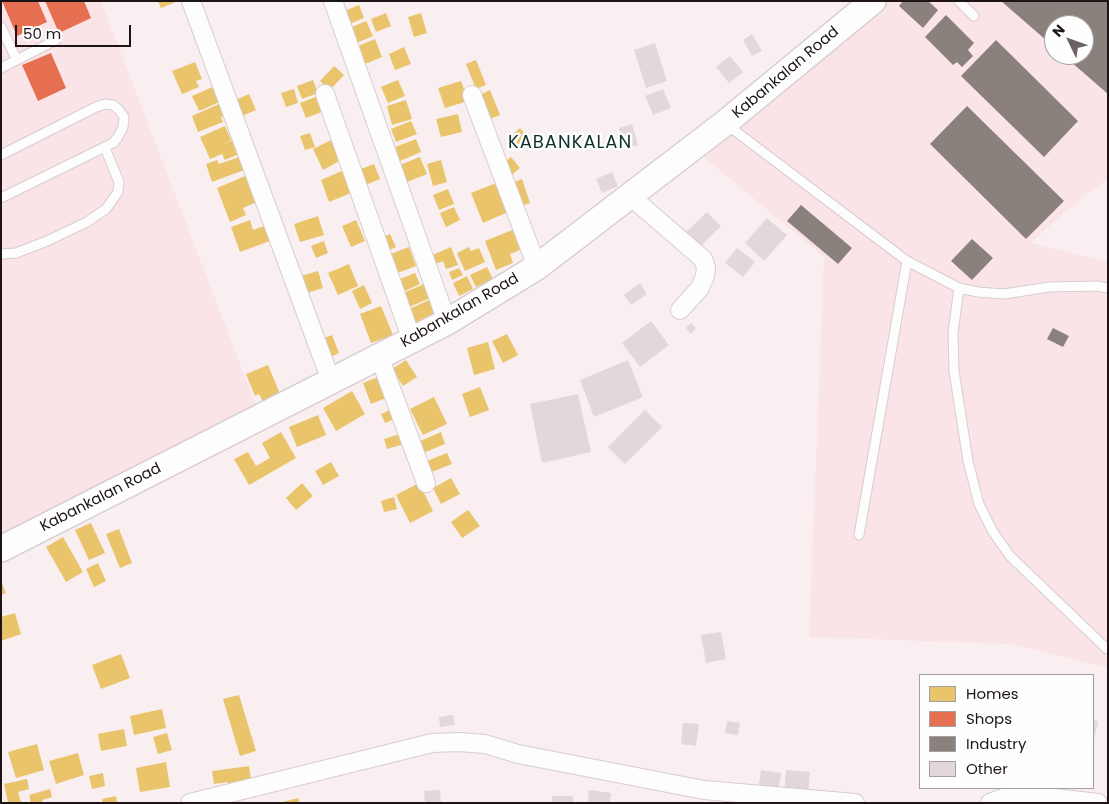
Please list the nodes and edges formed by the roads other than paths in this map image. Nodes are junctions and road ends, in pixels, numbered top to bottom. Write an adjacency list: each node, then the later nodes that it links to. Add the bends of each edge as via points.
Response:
1 (191, 1): 26 (street)
2 (333, 1): 23 (street)
3 (873, 1): 12 (street, Kabankalan Road)
4 (959, 1): 5 (lane)
5 (974, 16)
6 (1, 27): 8 (lane)
7 (56, 40): 8 (lane)
8 (17, 60): 9 (lane)
9 (1, 68)
10 (325, 94): 24 (street)
11 (472, 95): 19 (street)
12 (725, 123): 15 (street, Kabankalan Road); 18 (lane)
13 (105, 148): 14 (lane, via 118,136 124,117 113,105 105,104); 16 (lane); 17 (lane, via 119,182 118,192 106,209 47,241 16,253)
14 (1, 155)
15 (630, 196): 19 (street, Kabankalan Road); 22 (street, via 703,260 706,267 700,288)
16 (1, 198)
17 (1, 254)
18 (907, 261): 20 (lane); 28 (lane)
19 (537, 267): 23 (street, Kabankalan Road)
20 (959, 288): 21 (lane, via 1004,294 1049,287); 30 (lane, via 953,334 954,371 968,461 979,504 1010,556)
21 (1108, 288)
22 (680, 310)
23 (447, 322): 24 (street, Kabankalan Road)
24 (412, 340): 25 (street, Kabankalan Road)
25 (379, 356): 26 (street, Kabankalan Road); 27 (street)
26 (330, 381): 29 (street, Kabankalan Road)
27 (426, 483)
28 (859, 535)
29 (1, 549)
30 (1107, 649)
31 (190, 803): 32 (street, via 432,744 458,742 486,744 518,754 704,790)
32 (855, 803)
33 (990, 803): 34 (street, via 1009,796 1028,795)
34 (1098, 803)

